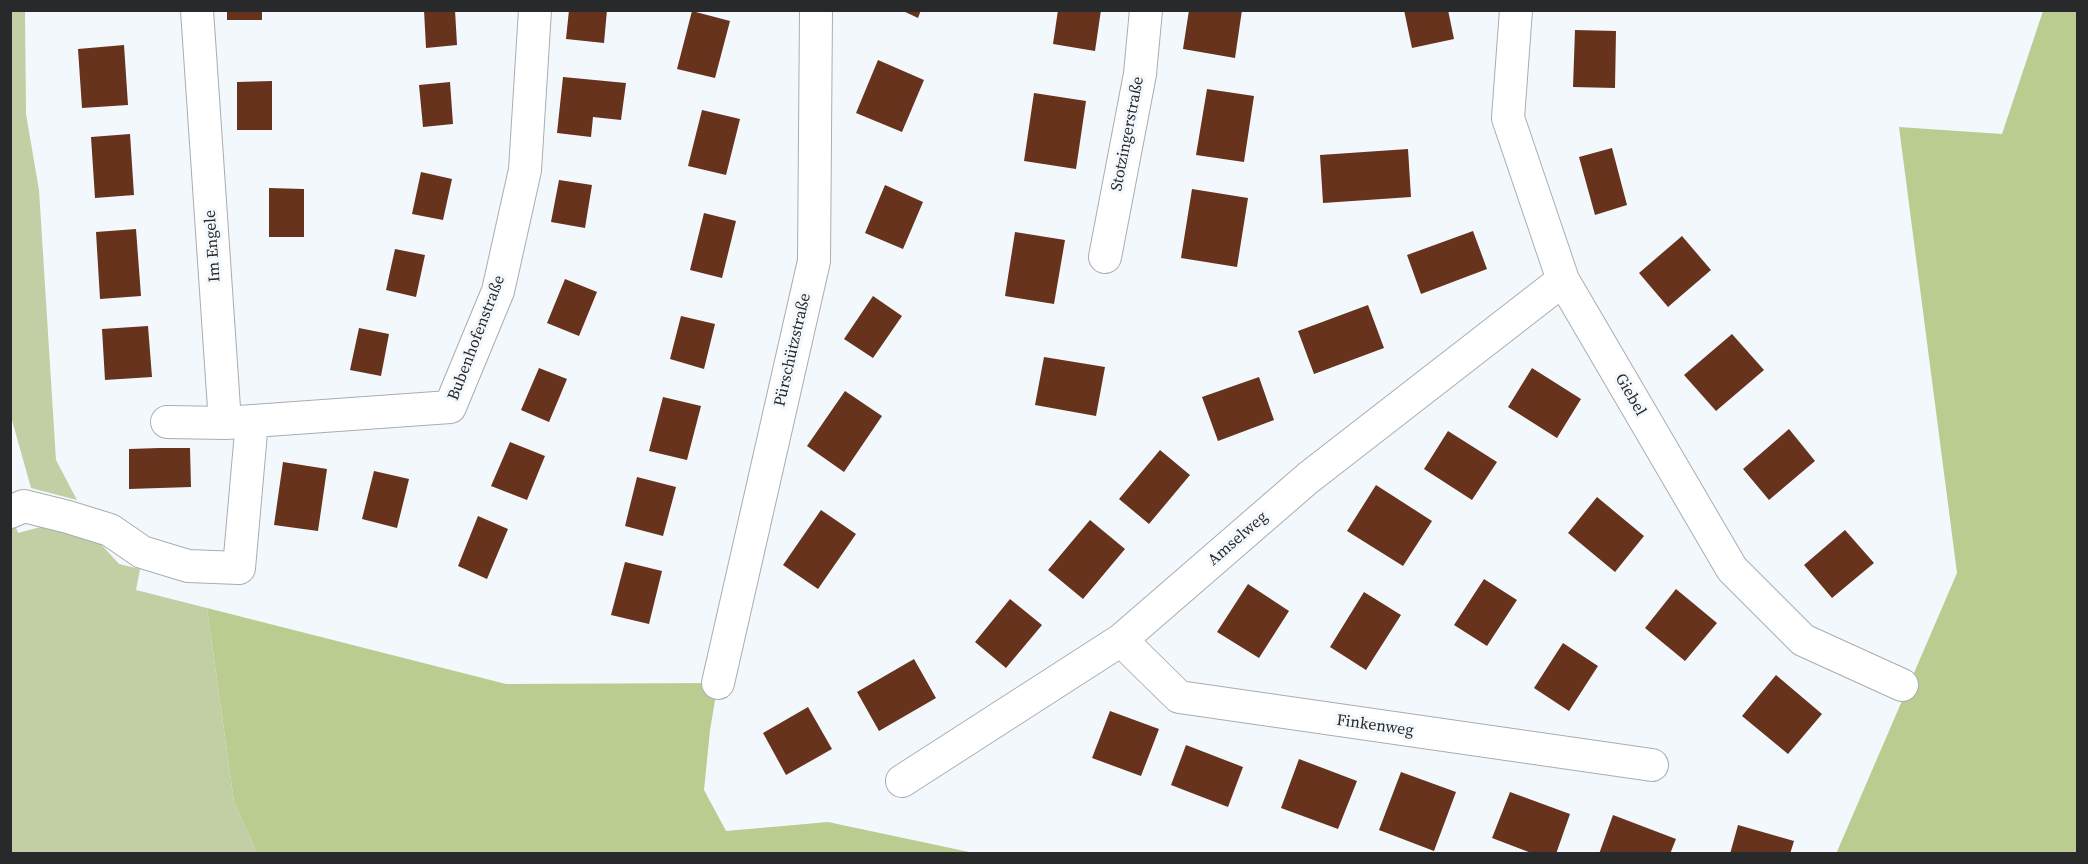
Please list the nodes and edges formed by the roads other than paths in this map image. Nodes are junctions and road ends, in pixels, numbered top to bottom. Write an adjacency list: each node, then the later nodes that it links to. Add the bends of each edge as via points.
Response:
1 (197, 10): 9 (street, Im Engele)
2 (535, 10): 9 (street, Bubenhofenstraße, via 525,170 498,291 450,407)
3 (816, 10): 12 (street, Pürschützstraße, via 813,261)
4 (1146, 10): 6 (street, Stotzingerstraße, via 1140,74)
5 (1516, 10): 7 (street, Giebel, via 1508,118)
6 (1105, 257)
7 (1563, 280): 11 (street, Amselweg, via 1308,478); 13 (street, Giebel, via 1732,569 1803,640)
8 (167, 422): 9 (street)
9 (239, 422): 10 (street, Im Engele, via 238,568 188,566 142,552 110,530 68,516 24,506)
10 (10, 512)
11 (1121, 640): 14 (street, Finkenweg, via 1179,697); 15 (street, Amselweg)
12 (718, 683)
13 (1902, 685)
14 (1652, 765)
15 (902, 781)

